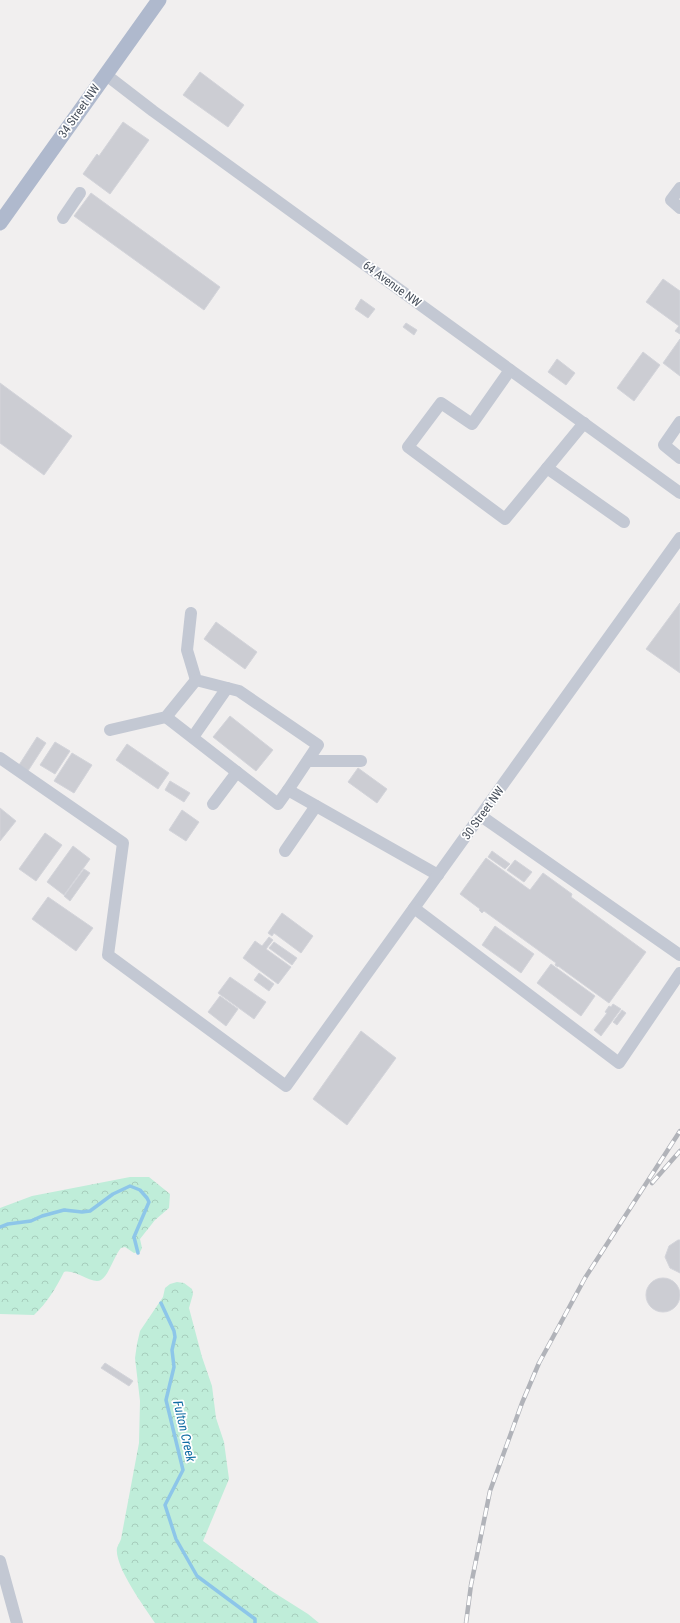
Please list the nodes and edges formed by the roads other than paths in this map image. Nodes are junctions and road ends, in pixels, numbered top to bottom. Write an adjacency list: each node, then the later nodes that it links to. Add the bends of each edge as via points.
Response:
1 (159, 0): 2 (main road, 34 Street NW)
2 (105, 74): 7 (main road, 34 Street NW); 8 (street, 64 Avenue NW, via 159,116)
3 (680, 188): 5 (street, via 671,200)
4 (80, 194): 6 (street)
5 (680, 208)
6 (63, 218)
7 (0, 223)
8 (510, 370): 10 (street, 64 Avenue NW); 12 (street, via 472,424 441,403 408,447 505,519)
9 (680, 422): 11 (street, via 664,445)
10 (584, 424): 12 (street); 13 (street, 64 Avenue NW)
11 (680, 458)
12 (547, 468): 14 (street)
13 (680, 493)
14 (624, 522)
15 (680, 538): 29 (street, 30 Street NW)
16 (192, 613): 17 (street, via 187,650)
17 (196, 680): 18 (street); 19 (street)
18 (227, 688): 21 (street); 23 (street, via 239,691 318,745)
19 (166, 717): 20 (street); 21 (street)
20 (110, 730)
21 (193, 738): 25 (street)
22 (0, 758): 32 (street, 30 Street NW, via 123,843 108,955 286,1086)
23 (308, 761): 24 (street); 26 (street)
24 (361, 761)
25 (237, 772): 26 (street, via 278,804); 27 (street)
26 (288, 790): 28 (street)
27 (213, 804)
28 (316, 806): 30 (street); 31 (street)
29 (481, 816): 31 (street, 30 Street NW); 33 (street)
30 (286, 851)
31 (438, 875): 32 (street, 30 Street NW)
32 (414, 908): 34 (street, via 619,1063)
33 (680, 955)
34 (680, 973)
35 (0, 1561): 36 (street)
36 (17, 1623)

